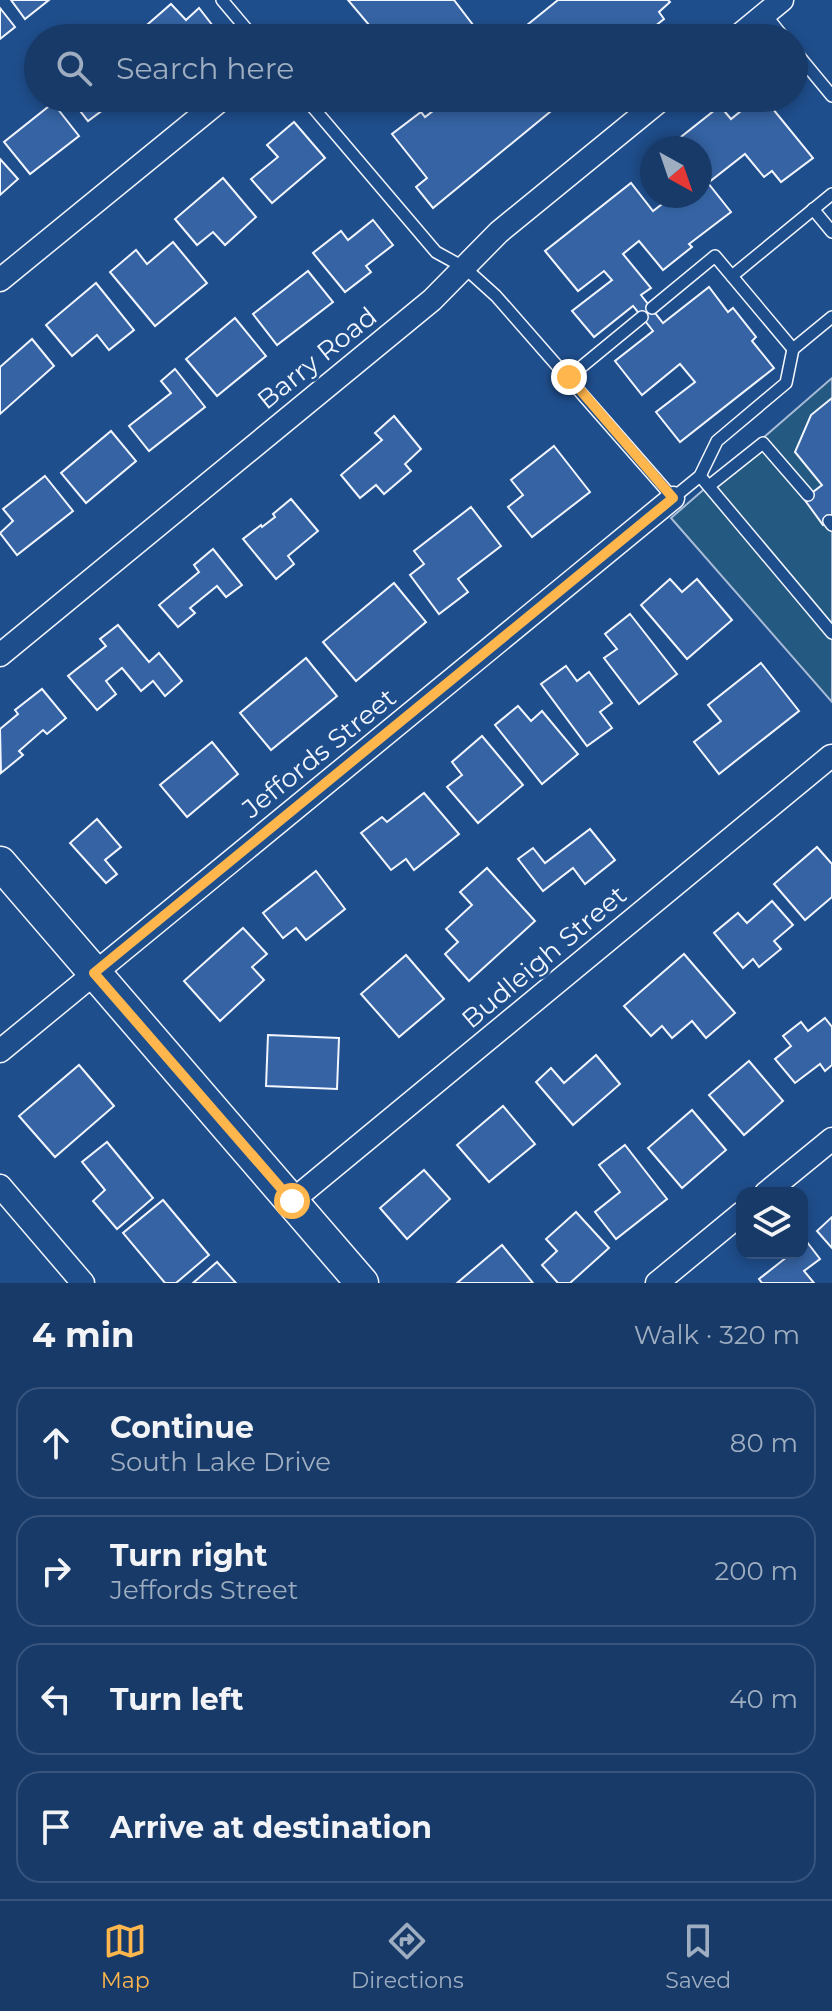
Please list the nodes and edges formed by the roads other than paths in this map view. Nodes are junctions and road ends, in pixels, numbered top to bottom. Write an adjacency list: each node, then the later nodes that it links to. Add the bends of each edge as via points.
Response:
1 (222, 0): 3 (lane)
2 (774, 7): 4 (street)
3 (242, 24)
4 (753, 24)
5 (808, 67): 6 (lane)
6 (832, 96)
7 (206, 112): 15 (street)
8 (317, 112): 13 (lane, via 436,252)
9 (646, 112): 13 (street, Barry Road, via 499,232)
10 (832, 194): 11 (lane)
11 (813, 209): 12 (lane); 14 (lane)
12 (832, 232)
13 (465, 268): 20 (lane); 26 (street, Barry Road)
14 (732, 276): 16 (lane, via 715,256); 19 (lane)
15 (0, 280)
16 (652, 308)
17 (642, 317): 20 (lane)
18 (832, 317): 19 (lane)
19 (793, 349): 21 (lane, via 786,383 717,441)
20 (569, 377): 24 (lane)
21 (700, 476): 22 (lane); 24 (lane)
22 (709, 486): 23 (lane, via 763,443); 25 (lane)
23 (808, 495)
24 (673, 498): 29 (street, Jeffords Street)
25 (832, 633)
26 (0, 655)
27 (832, 755): 34 (street, Budleigh Street)
28 (0, 863): 29 (street)
29 (94, 973): 30 (street, Jeffords Street); 34 (street)
30 (0, 1051)
31 (832, 1139): 33 (street)
32 (0, 1186): 36 (street)
33 (773, 1187)
34 (292, 1201): 37 (street)
35 (736, 1218): 38 (street)
36 (83, 1283)
37 (362, 1283)
38 (657, 1283)

